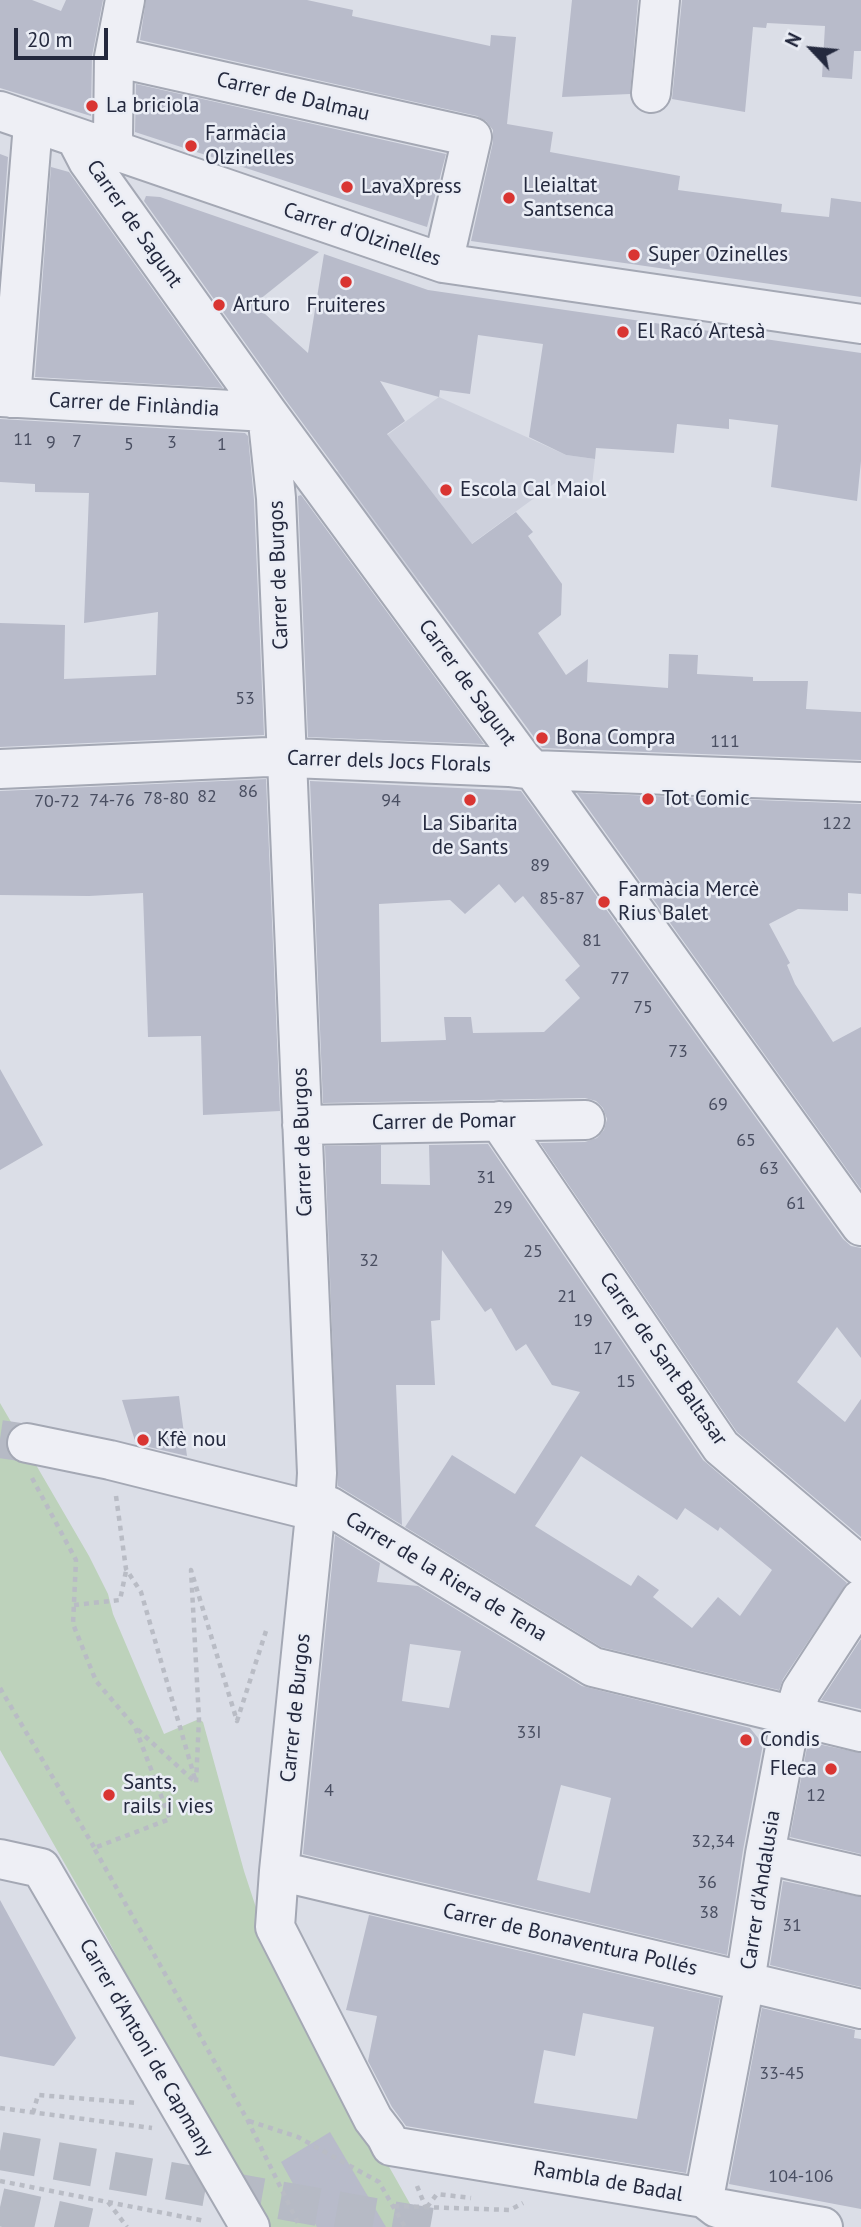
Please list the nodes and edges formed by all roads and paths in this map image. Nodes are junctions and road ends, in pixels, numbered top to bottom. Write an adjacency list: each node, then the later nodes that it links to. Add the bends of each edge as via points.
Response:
1 (125, 0): 3 (street)
2 (660, 0): 4 (street)
3 (114, 57): 7 (street); 8 (street, Carrer de Dalmau, via 472,137)
4 (651, 93)
5 (10, 115): 6 (street, Carrer d'Olzinelles); 10 (street)
6 (76, 138): 7 (street, Carrer d'Olzinelles); 11 (street, Carrer de Sagunt, via 88,162)
7 (115, 151): 8 (street, Carrer d'Olzinelles)
8 (443, 262): 9 (street, Carrer d'Olzinelles)
9 (861, 324)
10 (6, 398): 11 (street, Carrer de Finlàndia)
11 (267, 412): 12 (street, Carrer de Burgos, via 276,498); 14 (street, Carrer de Sagunt)
12 (287, 757): 13 (street, Carrer dels Jocs Florals); 14 (street, Carrer dels Jocs Florals); 18 (street, Carrer de Burgos)
13 (0, 769)
14 (533, 770): 15 (street, Carrer dels Jocs Florals); 19 (street, Carrer de Sagunt)
15 (861, 782)
16 (585, 1120): 17 (street, Carrer de Pomar)
17 (499, 1121): 18 (street, Carrer de Pomar); 23 (street, Carrer de Sant Baltasar, via 721,1447)
18 (302, 1125): 22 (street, Carrer de Burgos, via 317,1473)
19 (861, 1226)
20 (26, 1455): 21 (street, Carrer de la Riera de Tena); 26 (path, via 76,1560)
21 (110, 1460): 22 (street, Carrer de la Riera de Tena); 24 (path)
22 (314, 1510): 29 (street, Carrer de la Riera de Tena, via 330,1506 593,1667); 36 (street, Carrer de Burgos)
23 (861, 1566)
24 (127, 1569): 26 (path, via 120,1600); 32 (path, via 141,1592)
25 (861, 1599): 29 (street, Carrer d'Andalusia, via 800,1692)
26 (74, 1605): 30 (path, via 73,1623 96,1681)
27 (270, 1619): 32 (path, via 237,1721 191,1570 199,1719)
28 (0, 1688): 33 (path)
29 (793, 1714): 31 (street, Carrer de la Riera de Tena); 34 (street, Carrer d'Andalusia)
30 (135, 1727): 32 (path); 33 (path, via 170,1819)
31 (861, 1732)
32 (197, 1783)
33 (94, 1848): 43 (path)
34 (765, 1854): 37 (street); 38 (street, Carrer d'Andalusia)
35 (0, 1859): 54 (street, Carrer d'Antoni de Capmany, via 41,1868)
36 (279, 1871): 38 (street, Carrer de Bonaventura Pollés); 47 (street, Rambla de Badal, via 275,1927 391,2146)
37 (861, 1876)
38 (746, 1982): 39 (street, Carrer de Bonaventura Pollés); 47 (street, Carrer d'Andalusia)
39 (861, 2008)
40 (141, 2103): 42 (path, via 38,2095)
41 (0, 2108): 42 (path)
42 (33, 2113): 44 (path)
43 (248, 2121): 49 (path, via 298,2137 379,2182); 55 (path)
44 (155, 2129)
45 (0, 2181): 48 (path)
46 (437, 2194): 50 (path)
47 (704, 2198): 57 (street, Rambla de Badal, via 717,2207)
48 (107, 2202): 52 (path); 53 (path)
49 (393, 2206): 50 (path); 56 (path)
50 (426, 2208): 51 (path)
51 (510, 2210)
52 (207, 2221)
53 (127, 2227)
54 (250, 2227)
55 (300, 2227)
56 (405, 2227)
57 (822, 2227)

